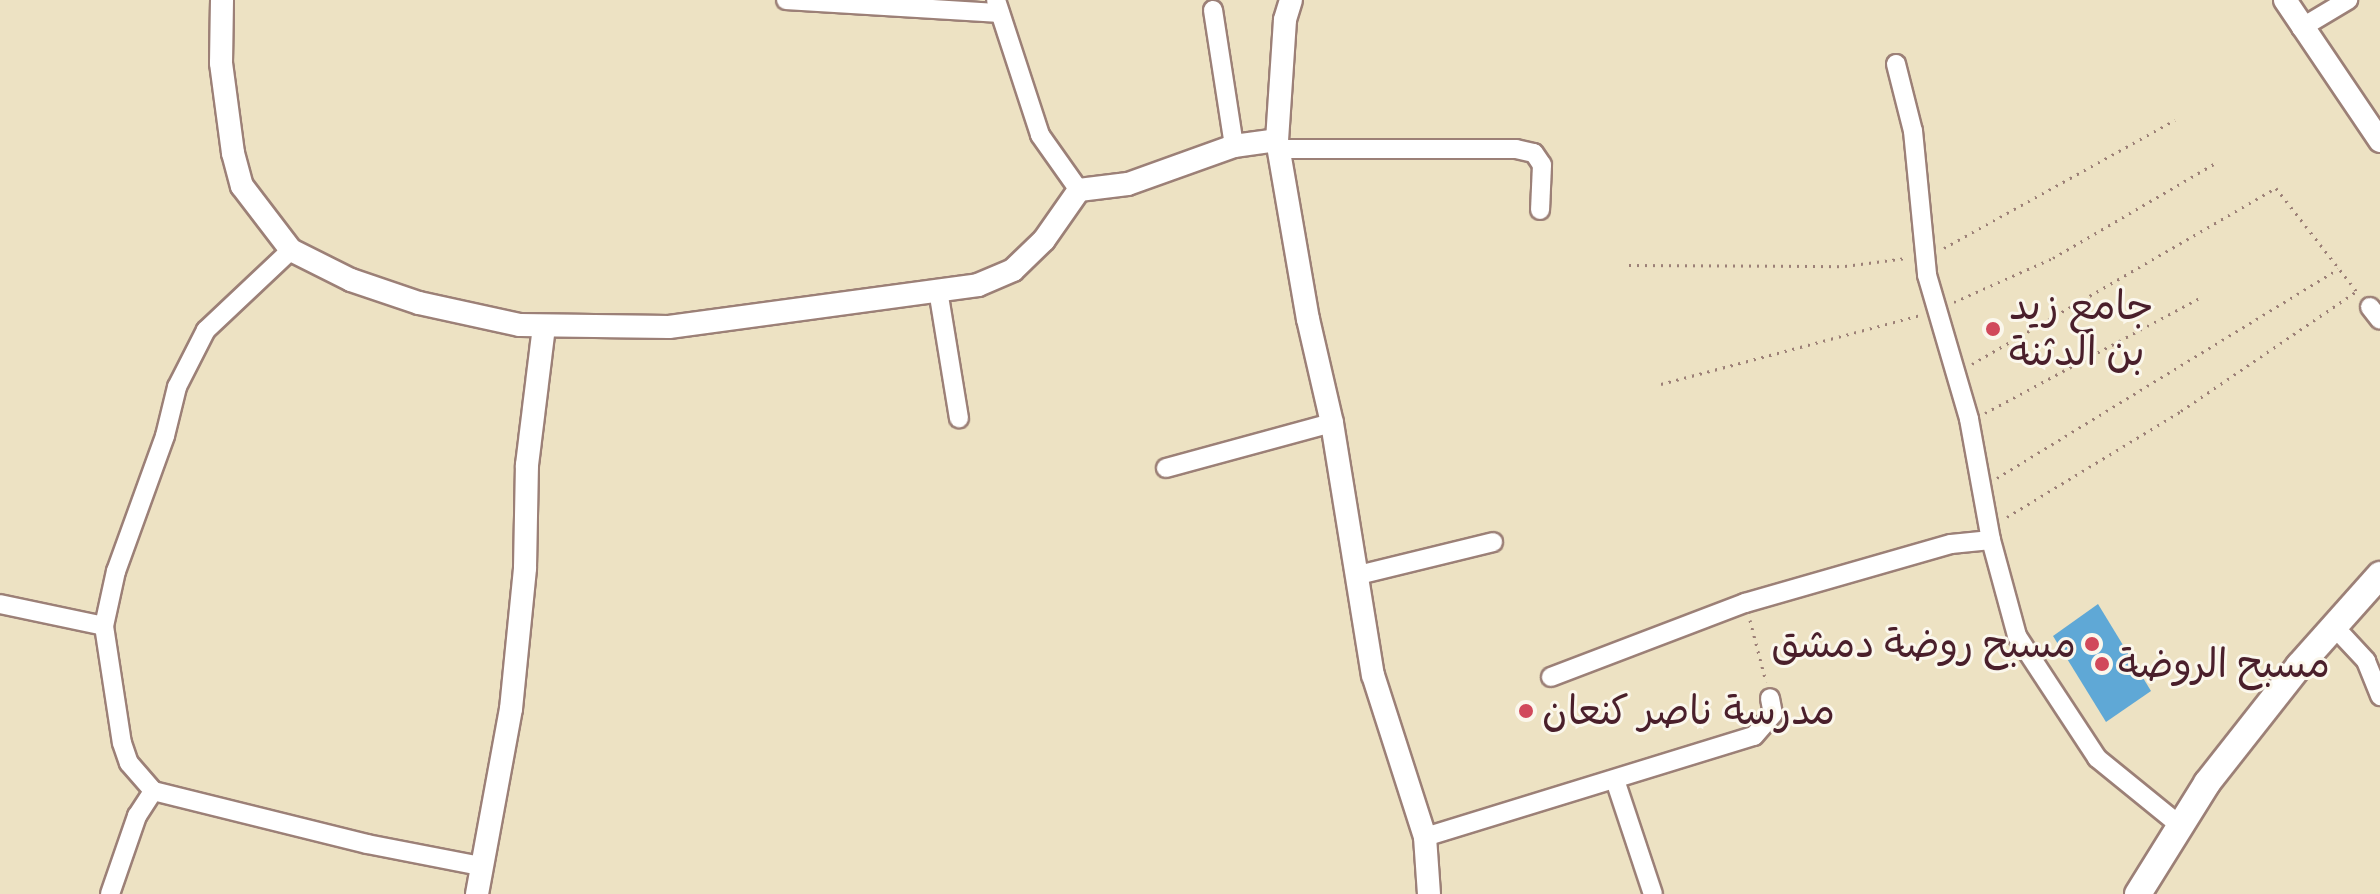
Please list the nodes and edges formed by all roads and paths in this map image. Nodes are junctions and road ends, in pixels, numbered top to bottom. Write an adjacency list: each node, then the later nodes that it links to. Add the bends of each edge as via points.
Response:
1 (222, 0): 17 (street, via 221,63 242,186)
2 (786, 0): 6 (street, via 943,7 979,15)
3 (1291, 0): 12 (street, via 1285,20)
4 (2285, 0): 8 (street)
5 (2348, 0): 8 (street)
6 (998, 6): 15 (street, via 1040,135)
7 (1213, 10): 13 (street)
8 (2301, 28): 11 (street)
9 (1896, 64): 18 (street, via 1913,131)
10 (2175, 120): 18 (path)
11 (2380, 141)
12 (1278, 144): 13 (street); 16 (street, via 1534,153 1542,165); 31 (street)
13 (1234, 146): 15 (street, via 1128,184)
14 (2214, 164): 24 (path, via 2053,258)
15 (1079, 190): 21 (street, via 1044,240 1013,270 978,285)
16 (1540, 210)
17 (291, 250): 26 (street, via 351,280 419,303); 41 (street, via 228,305 194,352 177,387 165,436 116,571)
18 (1924, 256): 19 (path, via 1845,266); 24 (street)
19 (1629, 265)
20 (2338, 269): 22 (path); 27 (path, via 2276,188); 33 (path, via 1994,479)
21 (938, 290): 26 (street, via 708,323); 29 (street)
22 (2357, 291): 25 (path); 34 (path)
23 (2201, 297): 30 (path)
24 (1938, 309): 27 (street); 28 (path, via 1836,341)
25 (2375, 314)
26 (544, 327): 50 (street, via 527,465 525,568 511,709)
27 (1954, 372): 30 (street)
28 (1661, 384)
29 (959, 418)
30 (1969, 419): 33 (street)
31 (1332, 423): 32 (street); 36 (street)
32 (1166, 468)
33 (1979, 483): 34 (street)
34 (1989, 532): 39 (street); 48 (street, via 2017,636 2066,718 2097,758)
35 (1493, 542): 36 (street)
36 (1358, 575): 49 (street, via 1373,675)
37 (2380, 575): 48 (main road, via 2207,783)
38 (2380, 595): 42 (main road)
39 (1745, 603): 43 (street); 45 (path)
40 (0, 604): 41 (street)
41 (104, 626): 47 (street, via 122,743 129,763)
42 (2343, 636): 44 (street, via 2366,661); 48 (main road, via 2211,801)
43 (1551, 677)
44 (2380, 696)
45 (1770, 698): 46 (street, via 1773,714 1754,736)
46 (1615, 780): 49 (street); 54 (street)
47 (153, 791): 50 (street); 51 (street, via 137,816)
48 (2183, 826): 55 (main road)
49 (1425, 837): 53 (street)
50 (480, 866): 52 (street)
51 (110, 894)
52 (477, 894)
53 (1429, 894)
54 (1653, 894)
55 (2138, 894)

